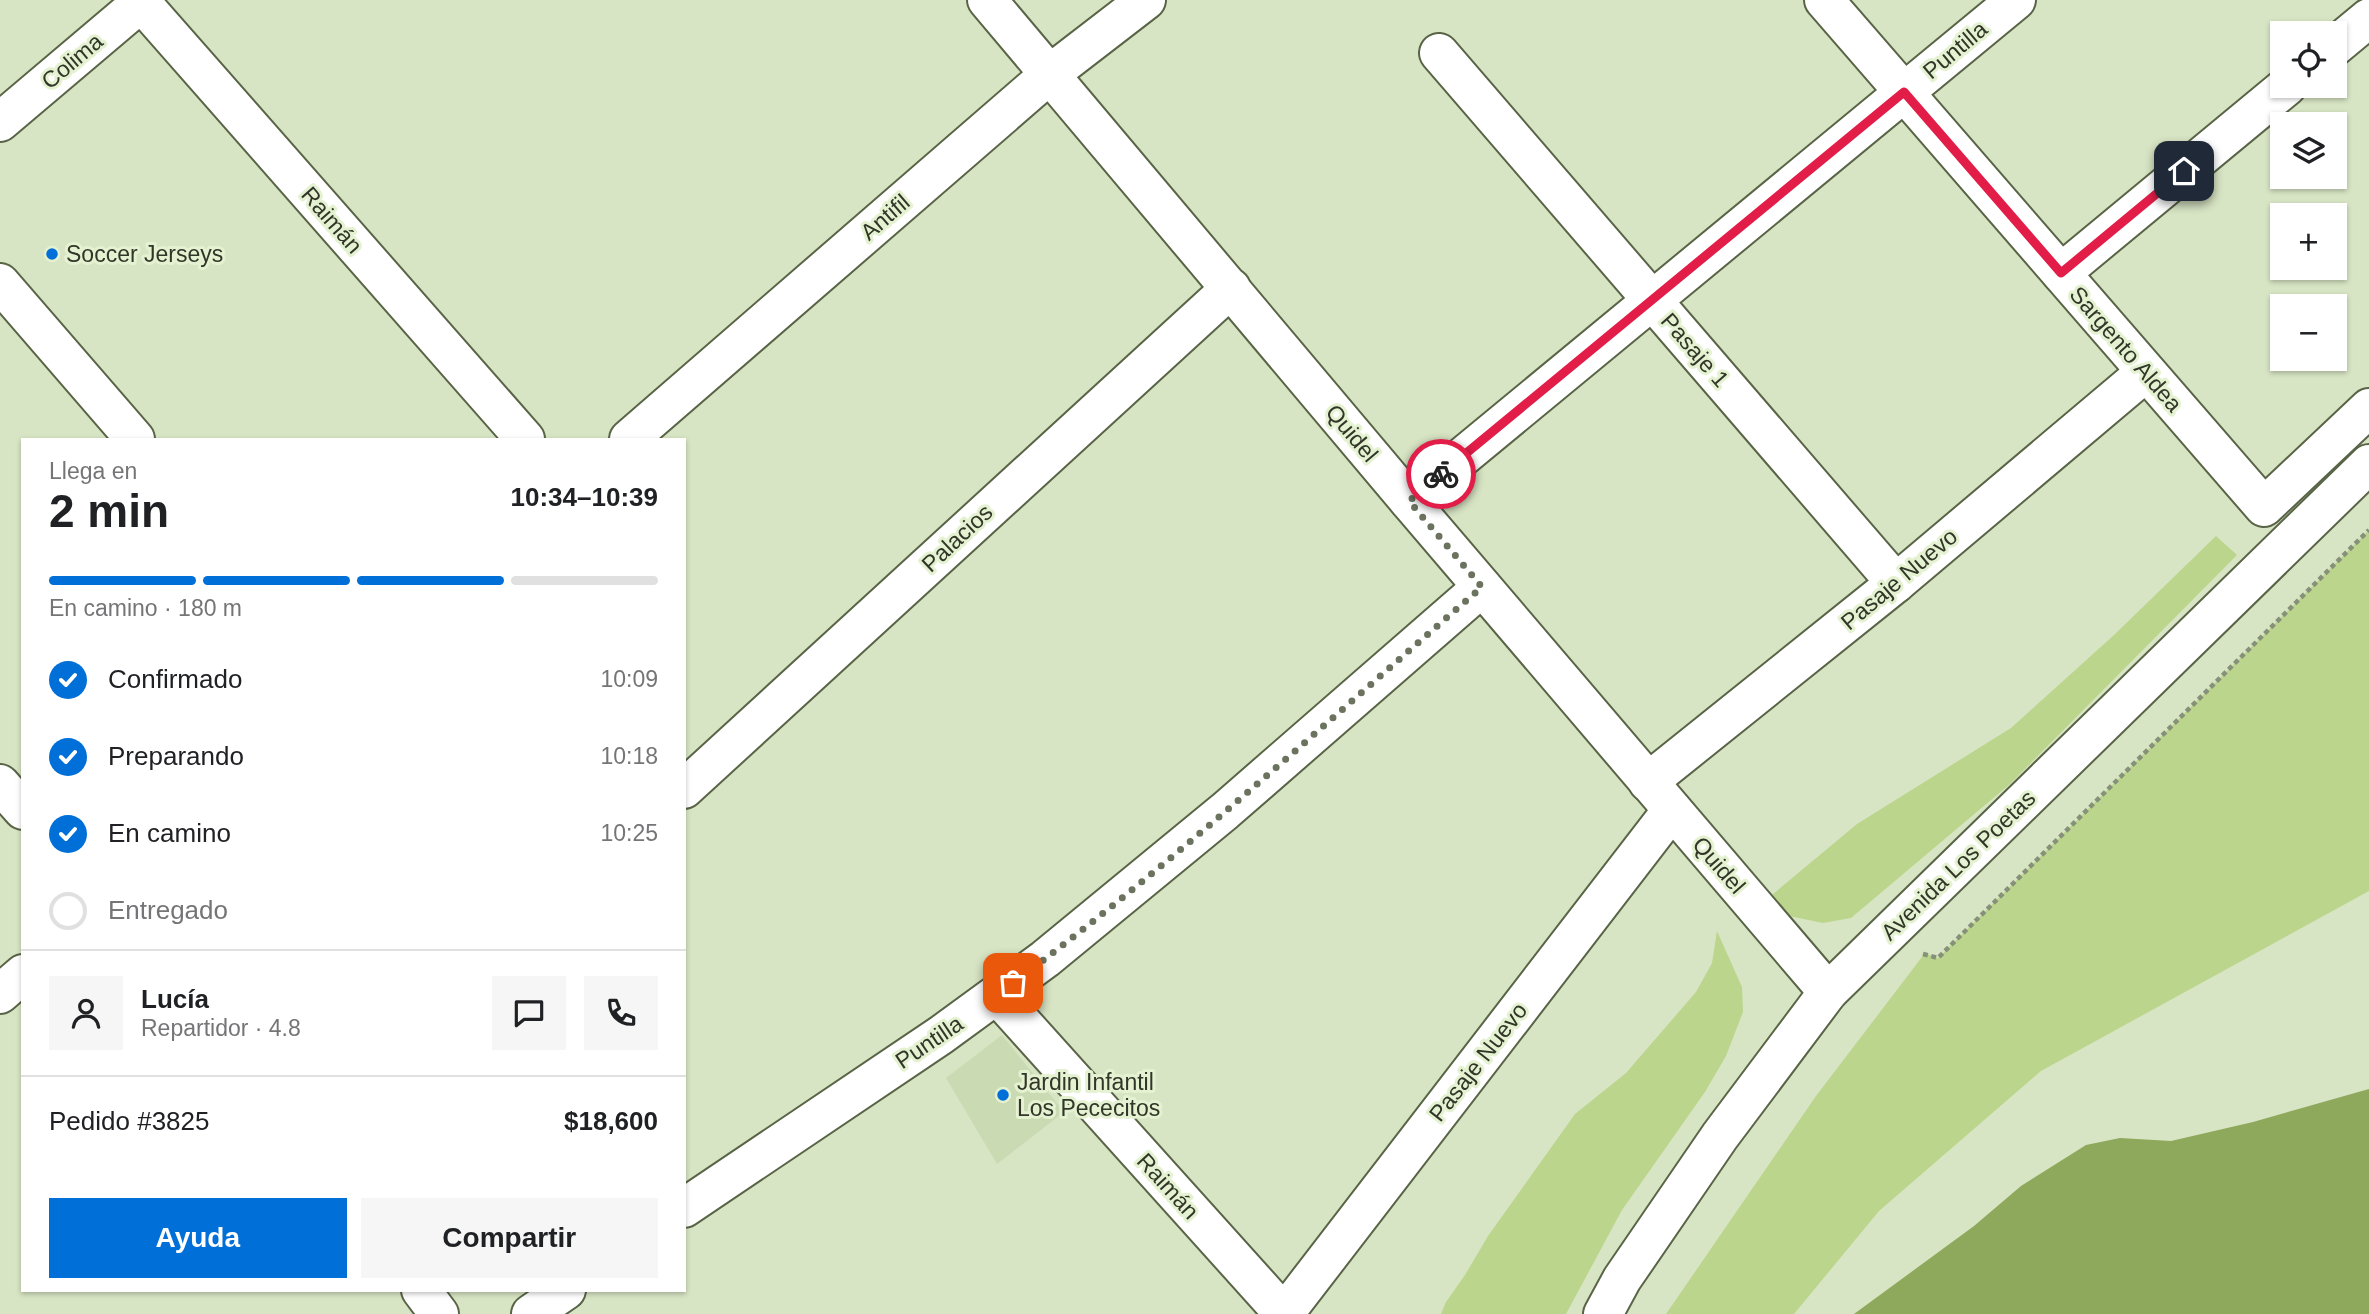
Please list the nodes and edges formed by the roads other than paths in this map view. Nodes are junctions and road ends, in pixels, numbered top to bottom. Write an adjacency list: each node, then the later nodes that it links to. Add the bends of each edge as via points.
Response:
1 (987, 0): 9 (street, Quidel)
2 (1146, 0): 9 (street, Antifil)
3 (1824, 0): 10 (street, Sargento Aldea)
4 (2016, 0): 10 (street, Puntilla)
5 (141, 1): 12 (street, Colima); 20 (street, Raimán)
6 (2369, 18): 7 (street)
7 (2347, 36)
8 (1439, 53): 16 (street, Pasaje 1)
9 (1050, 74): 15 (street, Quidel); 21 (street, Antifil)
10 (1904, 92): 13 (street, Sargento Aldea); 16 (street, Puntilla)
11 (2272, 98): 13 (street)
12 (0, 122)
13 (2061, 273): 17 (street, Sargento Aldea)
14 (0, 283): 19 (street)
15 (1231, 288): 23 (street, Quidel); 27 (street, Palacios)
16 (1652, 300): 23 (street, Puntilla); 24 (street, Pasaje 1)
17 (2146, 372): 18 (street, Sargento Aldea, via 2264,507); 24 (street, Pasaje Nuevo)
18 (2369, 408)
19 (134, 438)
20 (524, 438)
21 (630, 438)
22 (2369, 464): 31 (street, Avenida Los Poetas)
23 (1409, 501): 25 (street, Quidel)
24 (1896, 583): 28 (street, Pasaje Nuevo)
25 (1482, 587): 28 (street, Quidel); 33 (street, Puntilla, via 1109,909)
26 (0, 784): 29 (street)
27 (686, 787)
28 (1660, 796): 31 (street, Quidel); 39 (street, Pasaje Nuevo)
29 (21, 808)
30 (21, 976): 32 (street)
31 (1828, 992): 40 (street, Avenida Los Poetas, via 1720,1136)
32 (0, 994)
33 (997, 995): 34 (street, Puntilla); 39 (street, Raimán)
34 (686, 1207)
35 (422, 1292): 37 (street)
36 (563, 1292): 38 (street)
37 (439, 1314)
38 (531, 1314)
39 (1284, 1314)
40 (1603, 1314)

